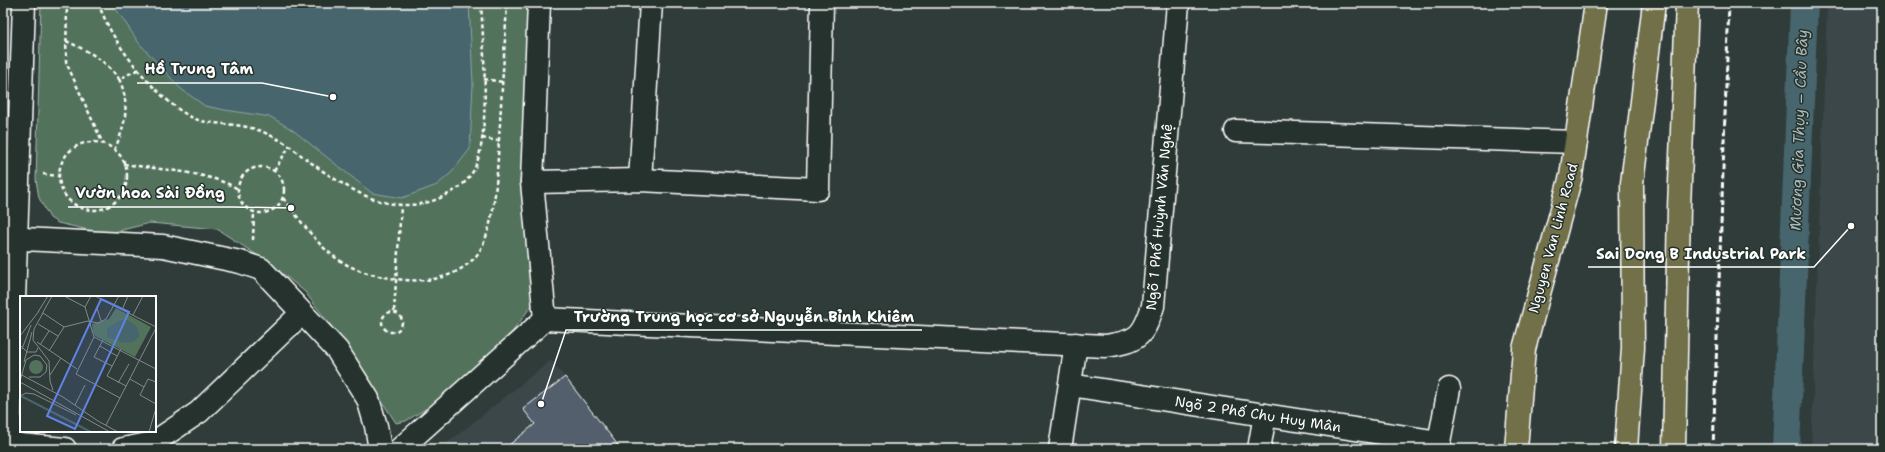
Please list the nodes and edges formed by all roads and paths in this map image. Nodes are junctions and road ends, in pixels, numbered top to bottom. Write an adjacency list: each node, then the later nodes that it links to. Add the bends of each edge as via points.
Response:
1 (24, 3): 18 (street)
2 (67, 3): 13 (path)
3 (98, 3): 14 (path, via 115,38)
4 (481, 3): 16 (path)
5 (507, 3): 17 (path)
6 (539, 3): 29 (street)
7 (651, 3): 28 (street)
8 (822, 3): 28 (street, via 818,189)
9 (1178, 3): 38 (street, Ngõ 1 Phố Huỳnh Văn Nghệ, via 1153,306 1146,328 1136,337 1106,346)
10 (1596, 3): 22 (highway, Nguyen Van Linh Road)
11 (1654, 3): 51 (highway, via 1632,183 1633,348)
12 (1687, 3): 52 (highway, via 1679,208)
13 (66, 41): 15 (path, via 104,62); 23 (path, via 66,62)
14 (139, 69): 15 (path); 24 (path, via 164,98 197,120 252,128)
15 (119, 79): 25 (path, via 123,86 126,107 121,137)
16 (484, 79): 17 (path); 20 (path)
17 (502, 82): 21 (path)
18 (11, 115): 33 (street)
19 (1236, 131): 22 (street)
20 (482, 138): 21 (path); 32 (path, via 478,161 463,185 436,200)
21 (499, 142): 34 (path, via 490,221 485,241 476,255 463,267 433,280)
22 (1576, 142): 50 (highway, Nguyen Van Linh Road, via 1571,176 1524,349)
23 (103, 144): 25 (path); 26 (path, via 82,144 65,156 58,176 65,197 84,210 107,207 117,201 124,191 127,180)
24 (289, 146): 27 (path); 32 (path, via 349,188 382,202)
25 (114, 150): 26 (path)
26 (124, 164): 30 (path, via 213,178)
27 (274, 171): 30 (path, via 264,167 250,170 240,181); 31 (path, via 282,181)
28 (640, 180): 29 (street)
29 (532, 182): 37 (street)
30 (238, 189): 31 (path, via 242,203 254,212 269,212 276,208)
31 (283, 198): 34 (path, via 318,244 335,258 352,269)
32 (401, 206): 34 (path)
33 (10, 238): 36 (street, via 163,246 240,262 261,269); 43 (street)
34 (396, 279): 35 (path)
35 (394, 311): 35 (path, via 400,315 402,324 399,329 390,332 383,325 383,318)
36 (302, 313): 45 (street, via 199,412 153,443); 46 (street, via 337,350 368,399)
37 (545, 319): 38 (street, Ngõ 1 Phố Huỳnh Văn Nghệ); 47 (street)
38 (1076, 344): 39 (street)
39 (1070, 385): 41 (street, Ngõ 2 Phố Chu Huy Mân); 48 (street)
40 (1449, 389): 42 (street)
41 (1265, 415): 42 (street, Ngõ 2 Phố Chu Huy Mân); 49 (street)
42 (1439, 445)
43 (9, 446): 44 (street)
44 (65, 449)
45 (123, 449)
46 (380, 449)
47 (400, 449)
48 (1060, 449)
49 (1259, 449)
50 (1514, 449)
51 (1626, 449)
52 (1674, 449)

